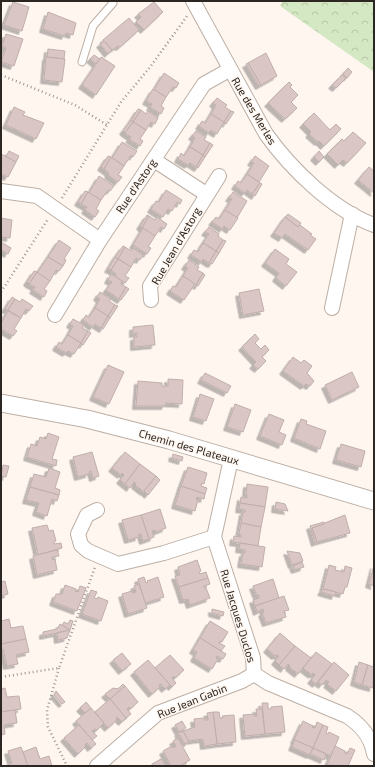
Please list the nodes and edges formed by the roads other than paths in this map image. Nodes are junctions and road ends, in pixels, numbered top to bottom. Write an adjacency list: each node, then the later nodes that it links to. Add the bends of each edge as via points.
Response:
1 (113, 1): 3 (lane, via 93,26)
2 (194, 2): 4 (street, Rue des Merles)
3 (82, 62)
4 (230, 70): 5 (street, Rue d'Astorg, via 204,84); 9 (street, Rue des Merles, via 266,134 284,158 325,195)
5 (154, 160): 8 (street, Rue Jean d'Astorg); 11 (street, Rue d'Astorg)
6 (219, 176): 8 (street, Rue Jean d'Astorg)
7 (1, 191): 11 (street, via 37,196)
8 (206, 194): 12 (street, Rue Jean d'Astorg, via 150,286)
9 (352, 214): 10 (street, Rue des Merles); 13 (street)
10 (374, 225)
11 (100, 240): 14 (street, Rue d'Astorg)
12 (151, 300)
13 (332, 308)
14 (55, 315)
15 (1, 403): 16 (street, Chemin des Plateaux, via 87,419)
16 (230, 459): 17 (street, Chemin des Plateaux); 19 (street, Rue Jacques Duclos)
17 (374, 500)
18 (97, 510): 19 (street, via 86,515 78,534 81,544 88,551 118,564)
19 (214, 537): 20 (street, Rue Jacques Duclos, via 253,658)
20 (254, 674): 21 (street, Rue Jacques Duclos, via 268,683 358,723 367,733); 22 (street, Rue Jean Gabin, via 242,682 158,713)
21 (374, 754)
22 (97, 766)

